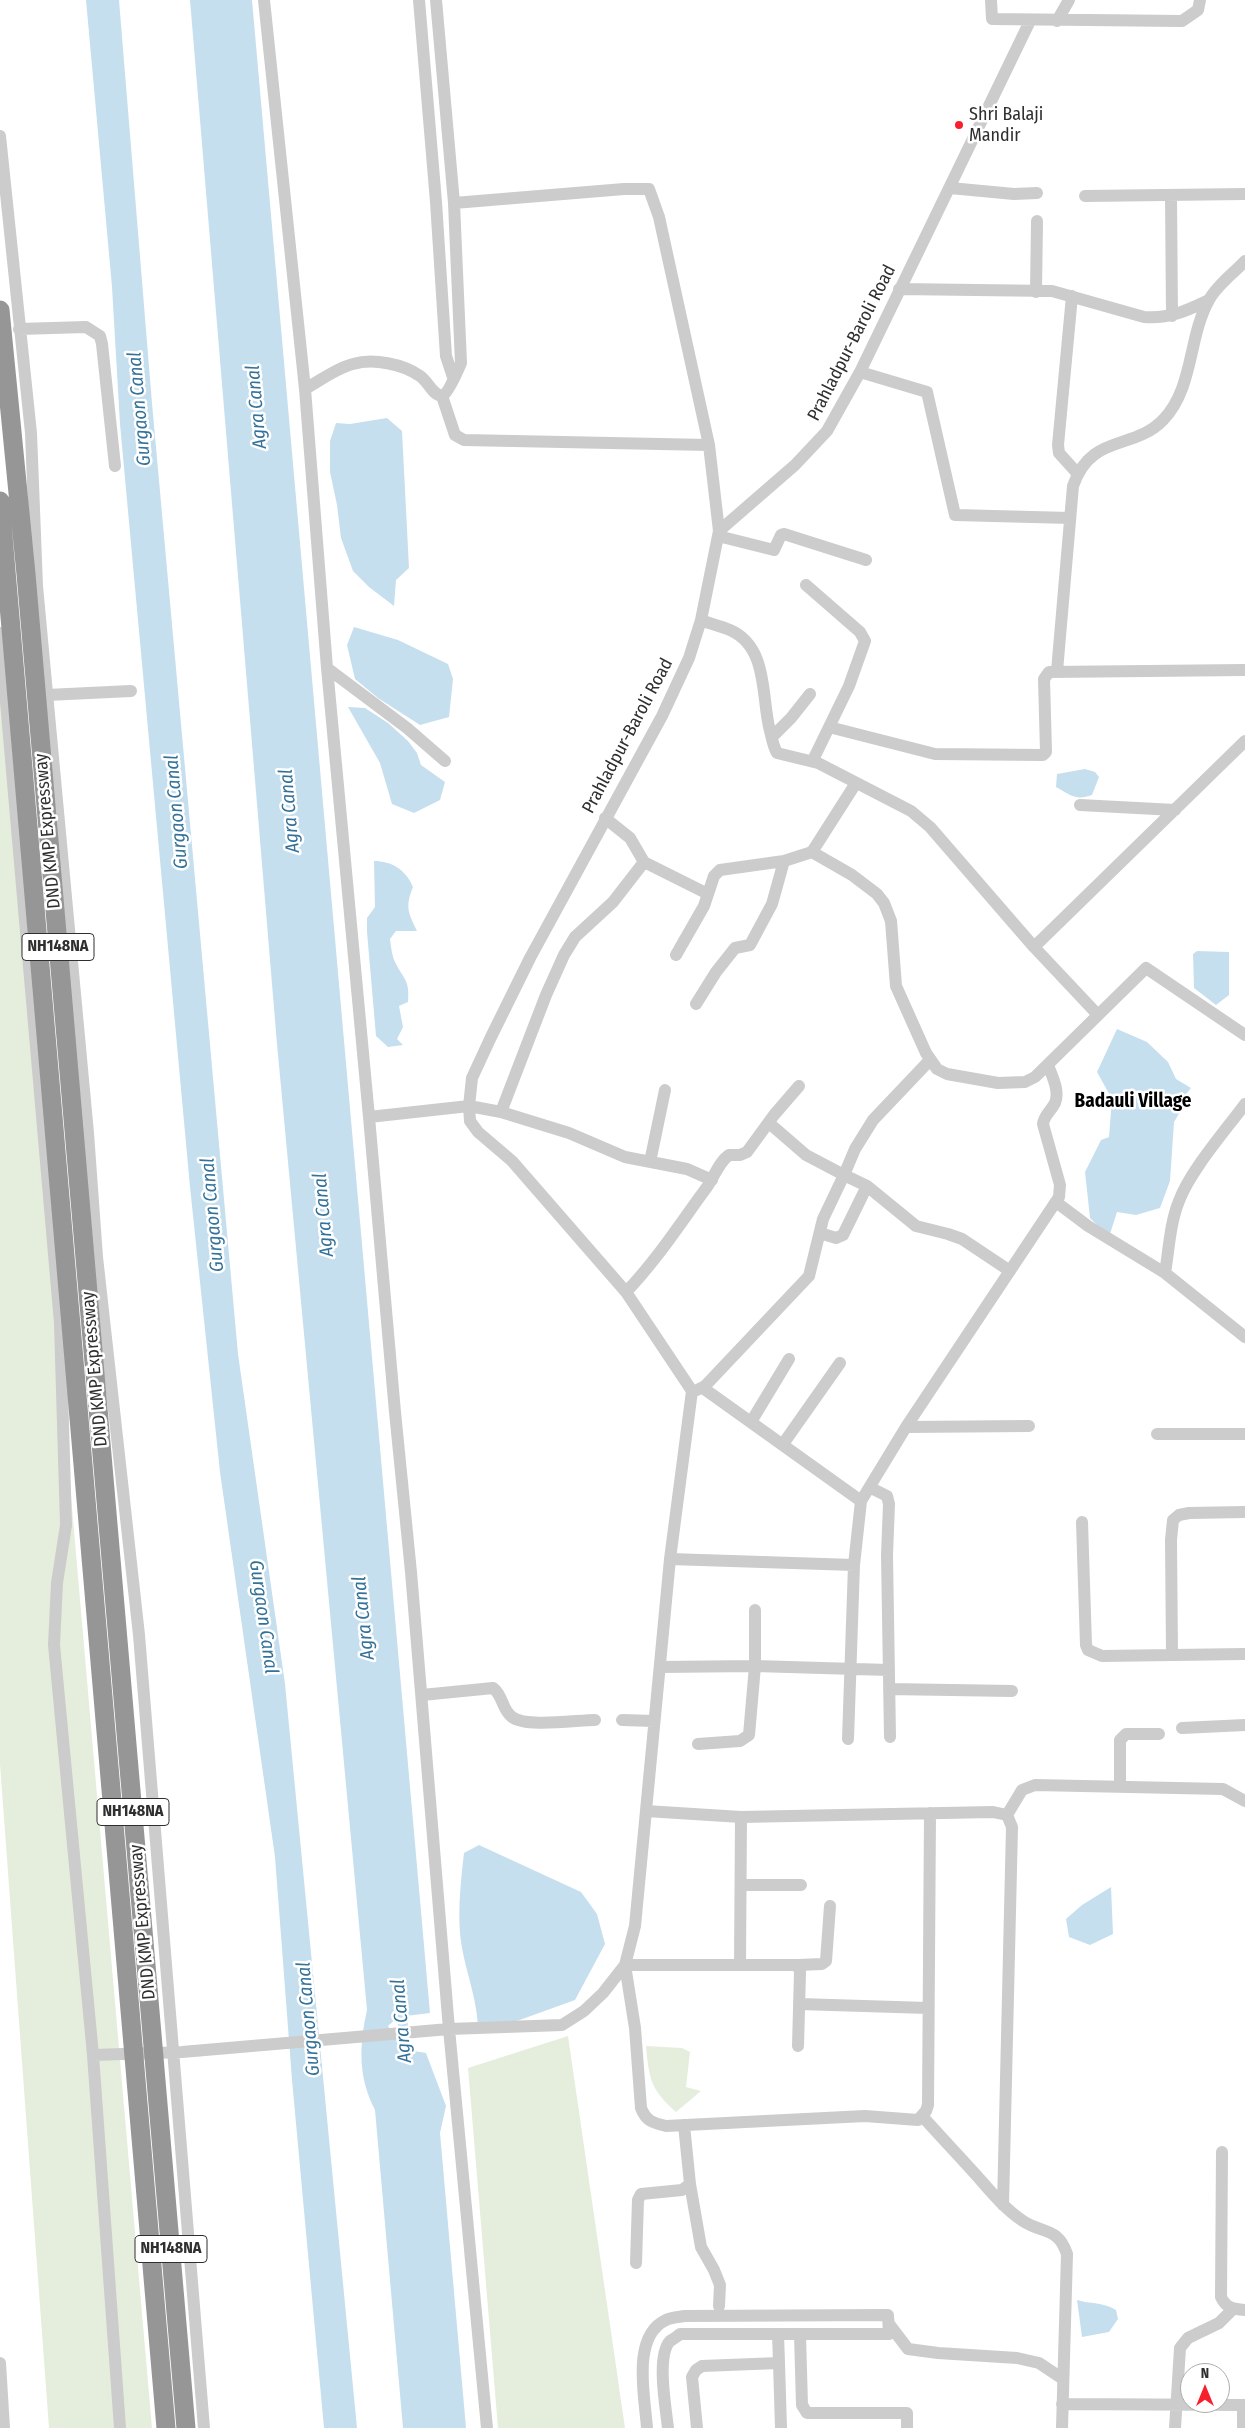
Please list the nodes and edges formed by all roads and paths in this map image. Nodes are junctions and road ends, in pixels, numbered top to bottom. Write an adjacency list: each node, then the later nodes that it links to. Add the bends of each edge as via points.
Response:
1 (264, 0): 30 (street)
2 (419, 0): 29 (street, via 446,356)
3 (436, 0): 15 (street)
4 (991, 0): 7 (street, via 992,19)
5 (1069, 0): 8 (street)
6 (1200, 0): 8 (street, via 1198,10 1182,21)
7 (1030, 21): 8 (street); 10 (street, Prahladpur-Baroli Road)
8 (1057, 21)
9 (0, 136): 24 (street)
10 (950, 188): 11 (street); 18 (street, Prahladpur-Baroli Road)
11 (1037, 193)
12 (1245, 194): 13 (street)
13 (1170, 195): 14 (street); 23 (street)
14 (1085, 196)
15 (454, 203): 29 (street, via 462,354); 32 (street, via 649,189 659,217)
16 (1037, 221): 19 (street)
17 (1245, 261): 21 (street)
18 (899, 289): 19 (street); 28 (street, Prahladpur-Baroli Road)
19 (1036, 292): 20 (street)
20 (1072, 296): 23 (street, via 1144,317); 34 (street, via 1058,445 1063,458)
21 (1209, 300): 23 (street); 34 (street, via 1180,393 1164,419 1149,432 1101,448)
22 (0, 310): 101 (highway, DND KMP Expressway / NH148NA, via 28,604)
23 (1172, 316)
24 (19, 329): 26 (street); 33 (street, via 86,327 100,336)
25 (0, 358): 26 (street)
26 (23, 363): 27 (street); 46 (street, via 31,432 37,586)
27 (0, 370)
28 (860, 372): 36 (street, via 927,392 955,515); 37 (street, Prahladpur-Baroli Road, via 827,431 795,465)
29 (453, 377): 31 (street, via 450,390)
30 (305, 389): 31 (street, via 341,368 366,362 408,370 420,376); 42 (street)
31 (442, 396): 32 (street, via 455,435 464,440)
32 (709, 445): 37 (street)
33 (115, 466)
34 (1077, 473): 36 (street)
35 (0, 501): 101 (highway, DND KMP Expressway / NH148NA)
36 (1070, 518): 44 (street)
37 (718, 534): 38 (street, via 774,550 784,534); 40 (street, Prahladpur-Baroli Road)
38 (866, 560)
39 (806, 585): 48 (street, via 860,632 865,641 849,686)
40 (701, 620): 49 (street, via 731,630 752,651 761,672 766,718); 56 (street, Prahladpur-Baroli Road, via 689,658 666,707)
41 (0, 633): 138 (street, via 60,1323 66,1525 57,1583 54,1644)
42 (327, 668): 52 (street); 73 (street)
43 (1245, 670): 44 (street)
44 (1057, 671): 48 (street, via 1050,672 1044,679 1046,752 1043,755 935,754)
45 (131, 691): 46 (street)
46 (47, 694): 137 (street, via 88,1133 96,1257 139,1635)
47 (810, 694): 49 (street)
48 (829, 727): 51 (street)
49 (772, 737): 51 (street, via 778,754)
50 (1245, 741): 55 (street)
51 (812, 760): 53 (street)
52 (445, 761)
53 (856, 783): 57 (street); 61 (street, via 911,811 930,827)
54 (1080, 805): 55 (street)
55 (1175, 810): 61 (street)
56 (605, 818): 59 (street, via 630,838); 71 (street, Prahladpur-Baroli Road, via 491,1037 472,1078)
57 (812, 852): 58 (street); 66 (street, via 852,875 884,903 891,921 896,986)
58 (784, 861): 60 (street, via 720,870 714,876); 63 (street, via 772,904 750,945 735,948)
59 (644, 862): 60 (street); 72 (street, via 613,902 575,937 564,955)
60 (708, 894): 62 (street)
61 (1034, 948): 64 (street)
62 (676, 955)
63 (696, 1004)
64 (1098, 1015): 65 (street, via 1148,968); 67 (street)
65 (1245, 1036)
66 (930, 1060): 67 (street, via 947,1074 998,1083 1024,1082 1035,1077); 77 (street, via 873,1120)
67 (1048, 1064): 80 (street, via 1057,1095 1043,1124 1060,1185)
68 (800, 1086): 75 (street)
69 (665, 1090): 76 (street)
70 (1245, 1104): 74 (street)
71 (468, 1106): 72 (street); 73 (street); 84 (street, via 470,1121 478,1132 512,1162)
72 (501, 1112): 76 (street, via 569,1133 618,1155)
73 (369, 1117): 111 (street)
74 (1239, 1121): 83 (street, via 1206,1156 1180,1198 1173,1221)
75 (769, 1123): 77 (street, via 806,1155); 78 (street, via 747,1152 726,1157)
76 (650, 1162): 78 (street, via 687,1169)
77 (844, 1175): 79 (street); 81 (street, via 828,1205)
78 (712, 1180): 84 (street, via 643,1274)
79 (867, 1186): 81 (street, via 841,1237); 82 (street, via 916,1226 962,1239)
80 (1056, 1202): 82 (street); 83 (street, via 1088,1226)
81 (820, 1233): 88 (street, via 809,1276)
82 (1010, 1271): 90 (street)
83 (1166, 1273): 85 (street)
84 (626, 1292): 88 (street)
85 (1245, 1337)
86 (789, 1359): 89 (street)
87 (840, 1362): 94 (street)
88 (697, 1390): 89 (street); 99 (street)
89 (751, 1422): 94 (street)
90 (906, 1426): 91 (street); 95 (street)
91 (1029, 1426)
92 (1158, 1434): 93 (street)
93 (1245, 1434)
94 (782, 1444): 96 (street)
95 (871, 1488): 96 (street); 108 (street, via 886,1496 890,1504 887,1555)
96 (861, 1501): 100 (street)
97 (1245, 1512): 103 (street, via 1189,1513 1173,1520 1170,1540)
98 (1082, 1522): 103 (street, via 1088,1650 1102,1656)
99 (670, 1559): 100 (street); 106 (street)
100 (854, 1565): 107 (street)
101 (104, 1585): 160 (highway, DND KMP Expressway / NH148NA, via 133,2042); 161 (highway, DND KMP Expressway / NH148NA, via 156,2070)
102 (755, 1610): 105 (street)
103 (1172, 1654): 104 (street)
104 (1245, 1654)
105 (755, 1666): 106 (street); 107 (street); 120 (street, via 749,1735 740,1741)
106 (660, 1667): 114 (street)
107 (849, 1669): 108 (street); 119 (street)
108 (889, 1670): 109 (street)
109 (889, 1689): 110 (street); 118 (street)
110 (1012, 1691)
111 (422, 1695): 112 (street, via 494,1688 508,1713 521,1722); 135 (street)
112 (595, 1720)
113 (622, 1720): 114 (street)
114 (654, 1721): 123 (street)
115 (1245, 1725): 116 (street)
116 (1182, 1728)
117 (1159, 1734): 121 (street, via 1126,1734 1120,1740)
118 (890, 1736)
119 (848, 1739)
120 (698, 1744)
121 (1120, 1786): 122 (street, via 1222,1789); 125 (street, via 1035,1785 1022,1790)
122 (1245, 1801)
123 (646, 1811): 126 (street); 131 (street, via 635,1926)
124 (930, 1813): 125 (street, via 993,1812); 126 (street); 134 (street)
125 (1007, 1815): 143 (street, via 1012,1827)
126 (741, 1817): 127 (street)
127 (742, 1885): 128 (street); 130 (street)
128 (801, 1885)
129 (830, 1906): 132 (street, via 826,1961)
130 (740, 1964): 131 (street); 132 (street)
131 (625, 1965): 135 (street, via 603,1993 565,2024); 140 (street, via 635,2028 641,2108 653,2123)
132 (798, 1965): 133 (street)
133 (799, 2004): 134 (street); 136 (street)
134 (928, 2008): 139 (street, via 928,2105)
135 (446, 2030): 137 (street); 163 (street)
136 (798, 2046)
137 (178, 2052): 138 (street); 162 (street)
138 (93, 2055): 159 (street)
139 (923, 2117): 140 (street, via 918,2120 865,2116); 143 (street)
140 (684, 2125): 142 (street)
141 (1222, 2152): 146 (street, via 1221,2296 1225,2304)
142 (690, 2184): 144 (street, via 682,2190 641,2194 638,2200); 145 (street, via 701,2247 720,2285)
143 (1002, 2205): 154 (street, via 1024,2222 1046,2230 1063,2243 1066,2254)
144 (636, 2263)
145 (719, 2306)
146 (1239, 2310): 156 (street, via 1188,2338 1180,2348)
147 (889, 2324): 148 (street, via 685,2316 666,2320); 150 (street); 154 (street, via 908,2349 1039,2362)
148 (653, 2330): 151 (street); 164 (street, via 642,2364)
149 (778, 2334): 150 (street); 151 (street, via 680,2334); 153 (street)
150 (800, 2334): 168 (street, via 802,2405 807,2413 907,2413)
151 (669, 2342): 165 (street, via 664,2355 663,2377)
152 (0, 2363): 158 (street)
153 (778, 2363): 166 (street, via 702,2366 696,2370 692,2377); 167 (street)
154 (1063, 2379): 155 (street)
155 (1062, 2404): 156 (street); 169 (street)
156 (1175, 2405): 157 (street); 170 (street)
157 (1244, 2405): 171 (street)
158 (4, 2428)
159 (120, 2428)
160 (166, 2428)
161 (186, 2428)
162 (204, 2428)
163 (487, 2428)
164 (647, 2428)
165 (668, 2428)
166 (697, 2428)
167 (781, 2428)
168 (907, 2428)
169 (1062, 2428)
170 (1175, 2428)
171 (1243, 2428)

